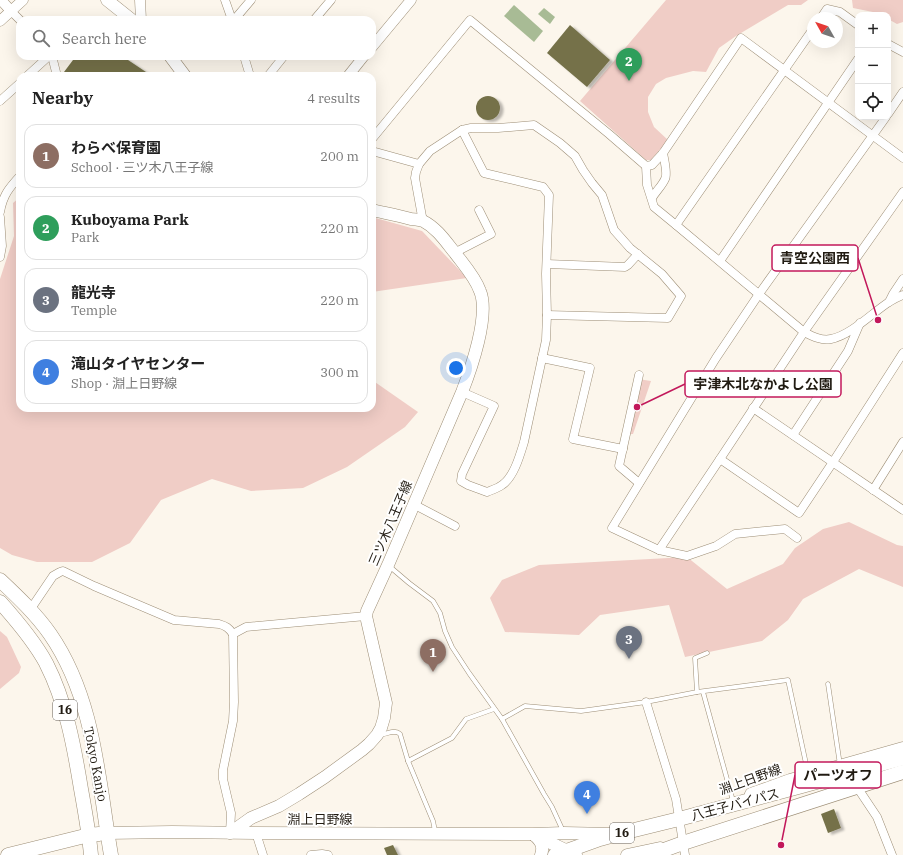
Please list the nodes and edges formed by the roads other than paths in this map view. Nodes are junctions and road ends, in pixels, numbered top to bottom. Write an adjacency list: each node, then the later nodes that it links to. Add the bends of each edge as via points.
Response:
1 (1, 0): 9 (street)
2 (23, 0): 9 (street)
3 (107, 0): 14 (main road)
4 (140, 0): 15 (street)
5 (225, 0): 16 (street)
6 (251, 0): 17 (street)
7 (331, 0): 18 (street)
8 (411, 0): 22 (street)
9 (11, 11): 13 (street); 19 (street)
10 (825, 12): 11 (street, via 827,9)
11 (840, 12)
12 (843, 14): 20 (street)
13 (16, 16)
14 (127, 16)
15 (141, 16)
16 (231, 16)
17 (237, 16)
18 (317, 16)
19 (0, 21)
20 (855, 22)
21 (807, 37): 32 (street)
22 (376, 42)
23 (891, 46): 24 (street)
24 (903, 52)
25 (45, 60): 33 (street)
26 (52, 60): 34 (street)
27 (173, 60): 35 (main road)
28 (245, 60): 36 (street)
29 (281, 60): 37 (street)
30 (361, 60): 38 (street)
31 (855, 63): 42 (street)
32 (784, 70): 42 (street); 49 (street, via 741,38); 61 (street)
33 (32, 72)
34 (56, 72)
35 (182, 72)
36 (249, 72)
37 (271, 72)
38 (351, 72)
39 (16, 87): 41 (street)
40 (903, 92): 43 (street)
41 (0, 101)
42 (828, 103): 47 (street); 66 (street)
43 (891, 110)
44 (884, 120): 47 (street)
45 (462, 130): 51 (street, via 430,151); 64 (street, via 534,125 560,142 575,156 602,195 614,230); 67 (street, via 484,173 543,188 549,195)
46 (376, 134): 52 (street, via 470,20)
47 (873, 136): 50 (street); 69 (street)
48 (376, 152): 51 (street)
49 (663, 153): 52 (street, via 652,165); 55 (street, via 666,177)
50 (903, 158)
51 (419, 164): 60 (street, via 415,178)
52 (646, 166): 55 (street)
53 (16, 180): 58 (street, via 8,189)
54 (903, 192): 74 (street)
55 (652, 198): 61 (street, via 654,208)
56 (479, 210): 63 (street, via 491,234)
57 (376, 211): 60 (main road, 三ツ木八王子線)
58 (0, 212)
59 (0, 217): 62 (street)
60 (423, 222): 63 (main road, 三ツ木八王子線, via 436,230)
61 (676, 225): 66 (street)
62 (1, 235): 65 (street)
63 (454, 253): 78 (main road, 三ツ木八王子線, via 481,292 483,305 476,346)
64 (638, 254): 67 (street, via 625,266); 72 (street, via 662,274 681,296 668,318)
65 (0, 257)
66 (720, 261): 69 (street)
67 (547, 264): 72 (street)
68 (903, 279): 71 (street)
69 (759, 294): 74 (street); 85 (street)
70 (903, 294): 71 (street)
71 (889, 302): 73 (street)
72 (547, 315): 76 (street)
73 (860, 323): 74 (street, via 843,335 830,339 820,339); 80 (street, via 848,351)
74 (804, 332): 79 (street)
75 (903, 353): 84 (street)
76 (542, 358): 78 (street, via 520,455 509,478 502,485 487,492 461,481 494,406); 82 (street, via 590,368 573,439)
77 (638, 375): 82 (street)
78 (462, 392): 87 (main road, 三ツ木八王子線)
79 (753, 408): 80 (street); 83 (street)
80 (793, 435): 84 (street)
81 (903, 442): 86 (street)
82 (623, 449): 85 (street, via 619,466)
83 (720, 459): 84 (street, via 799,513); 91 (street)
84 (833, 462): 86 (street)
85 (639, 483): 91 (street, via 612,528)
86 (873, 490): 88 (street)
87 (413, 504): 89 (street); 92 (main road, 三ツ木八王子線)
88 (903, 510)
89 (455, 526)
90 (797, 538): 91 (street, via 784,529 735,534 716,546 687,556)
91 (659, 550)
92 (388, 565): 96 (main road, 三ツ木八王子線); 103 (lane, via 433,601 452,647)
93 (0, 580): 95 (highway, Tokyo Kanjo / 16)
94 (0, 602): 123 (highway, Tokyo Kanjo / 16, via 40,654 59,693 75,750)
95 (30, 610): 97 (street, via 53,576 64,571 174,620 219,624 226,626); 116 (highway, Tokyo Kanjo / 16, via 50,634 63,656 83,705 96,758)
96 (366, 616): 97 (street, via 246,627); 105 (main road, via 386,703 384,718)
97 (233, 634): 117 (street, via 233,721 223,770 231,813)
98 (707, 653): 100 (lane, via 695,658)
99 (828, 684): 109 (lane)
100 (697, 692): 101 (lane); 102 (lane)
101 (704, 692): 111 (lane, via 788,680); 113 (lane)
102 (646, 702): 104 (lane, via 581,711 525,706); 115 (street, via 676,799)
103 (494, 709): 104 (lane); 108 (lane, via 466,719 452,738)
104 (502, 719): 119 (lane)
105 (377, 735): 108 (lane, via 398,732); 117 (main road, via 362,750 325,777 279,806 251,818)
106 (903, 748): 109 (main road, 淵上日野線)
107 (903, 758): 114 (highway, 八王子バイパス / 16)
108 (408, 761): 120 (lane)
109 (840, 766): 111 (main road, 淵上日野線)
110 (903, 772): 112 (highway)
111 (808, 774): 113 (main road, 淵上日野線)
112 (857, 786): 124 (highway); 135 (street, via 877,817)
113 (733, 801): 114 (main road, 淵上日野線)
114 (700, 813): 115 (highway, 八王子バイパス / 16)
115 (679, 819): 122 (highway, 八王子バイパス / 16); 124 (street)
116 (107, 833): 117 (main road, 淵上日野線); 123 (highway); 128 (highway, Tokyo Kanjo / 16)
117 (230, 833): 118 (main road, 淵上日野線)
118 (256, 833): 120 (main road, 淵上日野線); 129 (street)
119 (564, 833): 121 (main road, 淵上日野線); 122 (main road, 淵上日野線)
120 (436, 834): 121 (main road, 淵上日野線)
121 (533, 834): 125 (main road, 淵上日野線); 132 (main road, via 543,848)
122 (618, 834): 125 (highway, 八王子バイパス / 16)
123 (89, 835): 126 (highway); 127 (highway, Tokyo Kanjo / 16)
124 (684, 849): 133 (main road); 134 (highway)
125 (566, 854)
126 (8, 855)
127 (91, 855)
128 (111, 855)
129 (263, 855)
130 (311, 855): 131 (street)
131 (328, 855)
132 (541, 855)
133 (627, 855)
134 (650, 855)
135 (892, 855)

